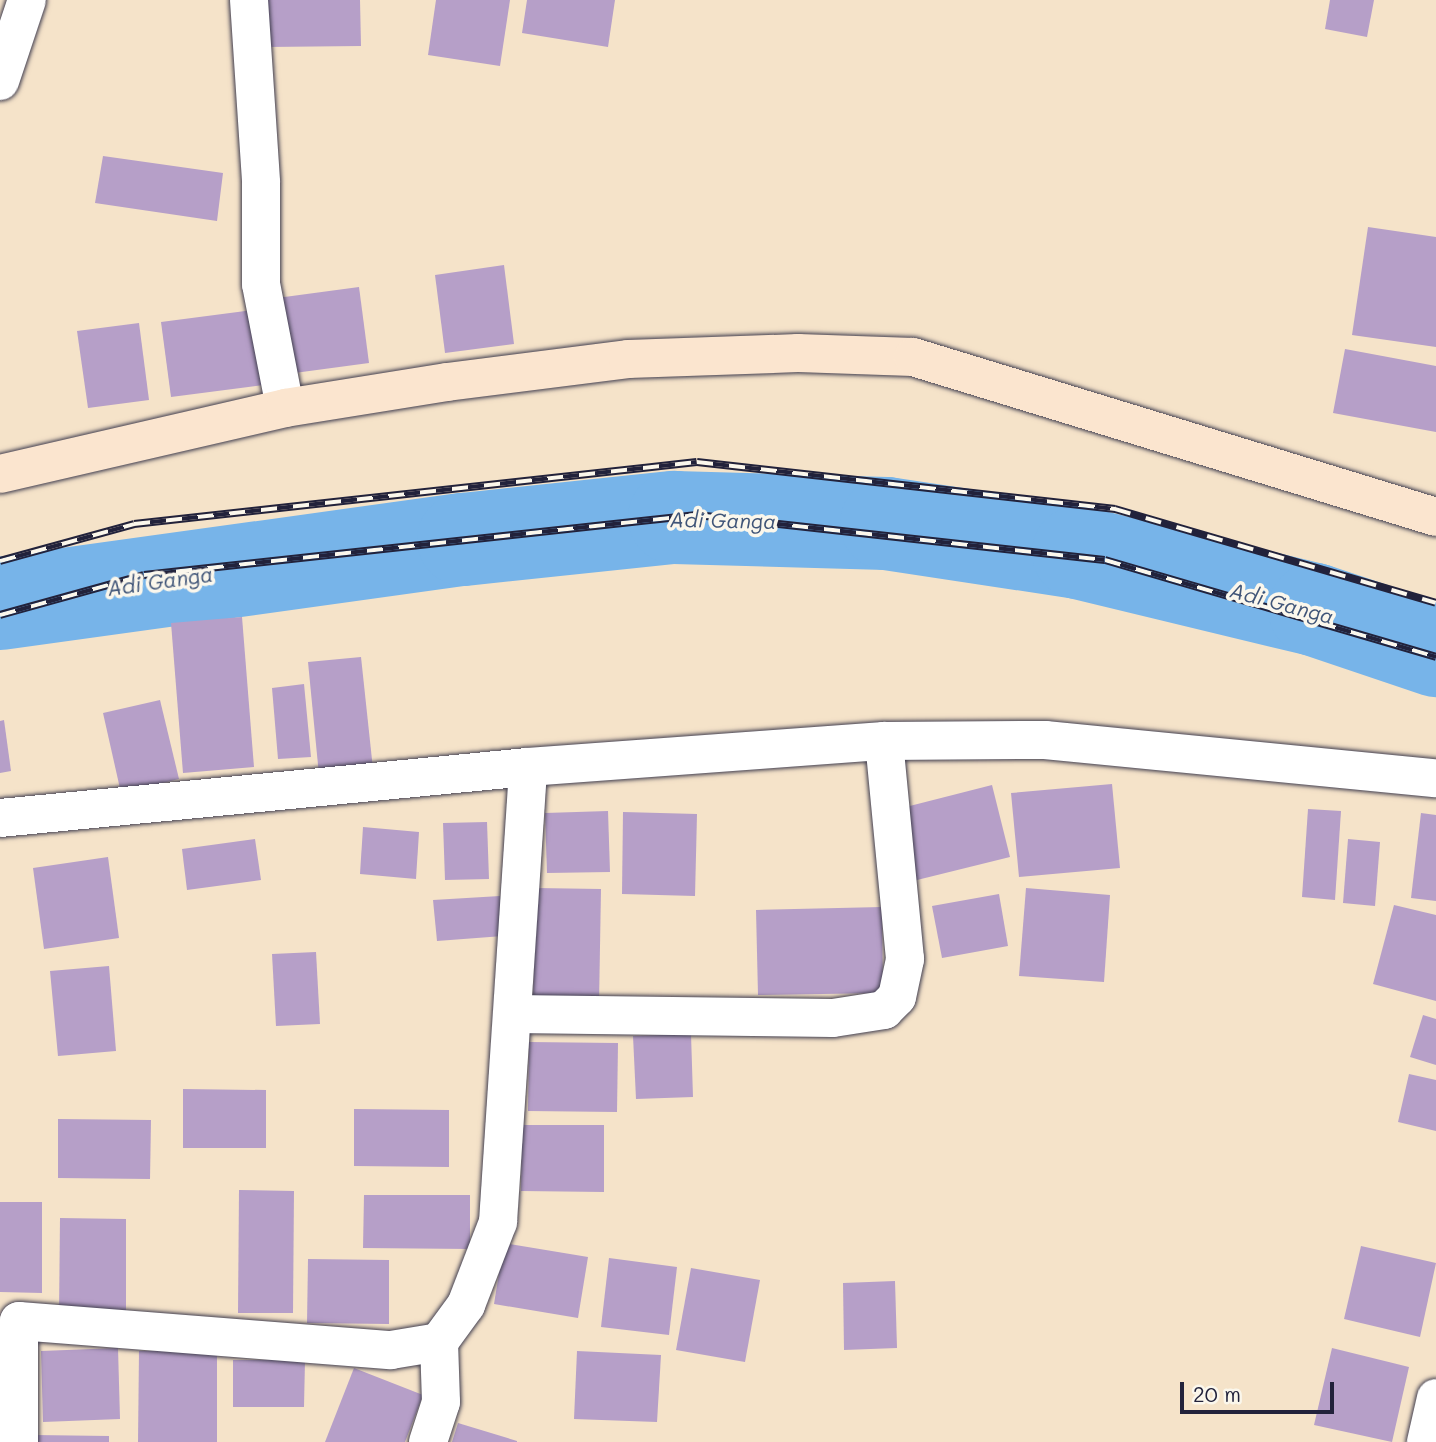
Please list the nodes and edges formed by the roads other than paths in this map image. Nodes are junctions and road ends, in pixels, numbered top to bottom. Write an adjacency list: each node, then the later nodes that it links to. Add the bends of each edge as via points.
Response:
1 (27, 0): 3 (street)
2 (249, 0): 4 (street, via 261,183 261,284)
3 (0, 81)
4 (285, 408): 5 (street); 6 (street, via 628,359 798,353 913,356)
5 (0, 474)
6 (1436, 517)
7 (884, 741): 8 (street); 9 (street, via 1045,740); 11 (street, via 905,959 897,997 884,1010 833,1018)
8 (528, 767): 10 (street); 11 (street)
9 (1436, 778)
10 (0, 818)
11 (513, 1014): 13 (street, via 498,1222 466,1305)
12 (9, 1320): 13 (street, via 391,1350); 15 (street)
13 (439, 1342): 16 (street, via 441,1402)
14 (1436, 1398): 17 (street)
15 (19, 1442)
16 (428, 1442)
17 (1426, 1442)

